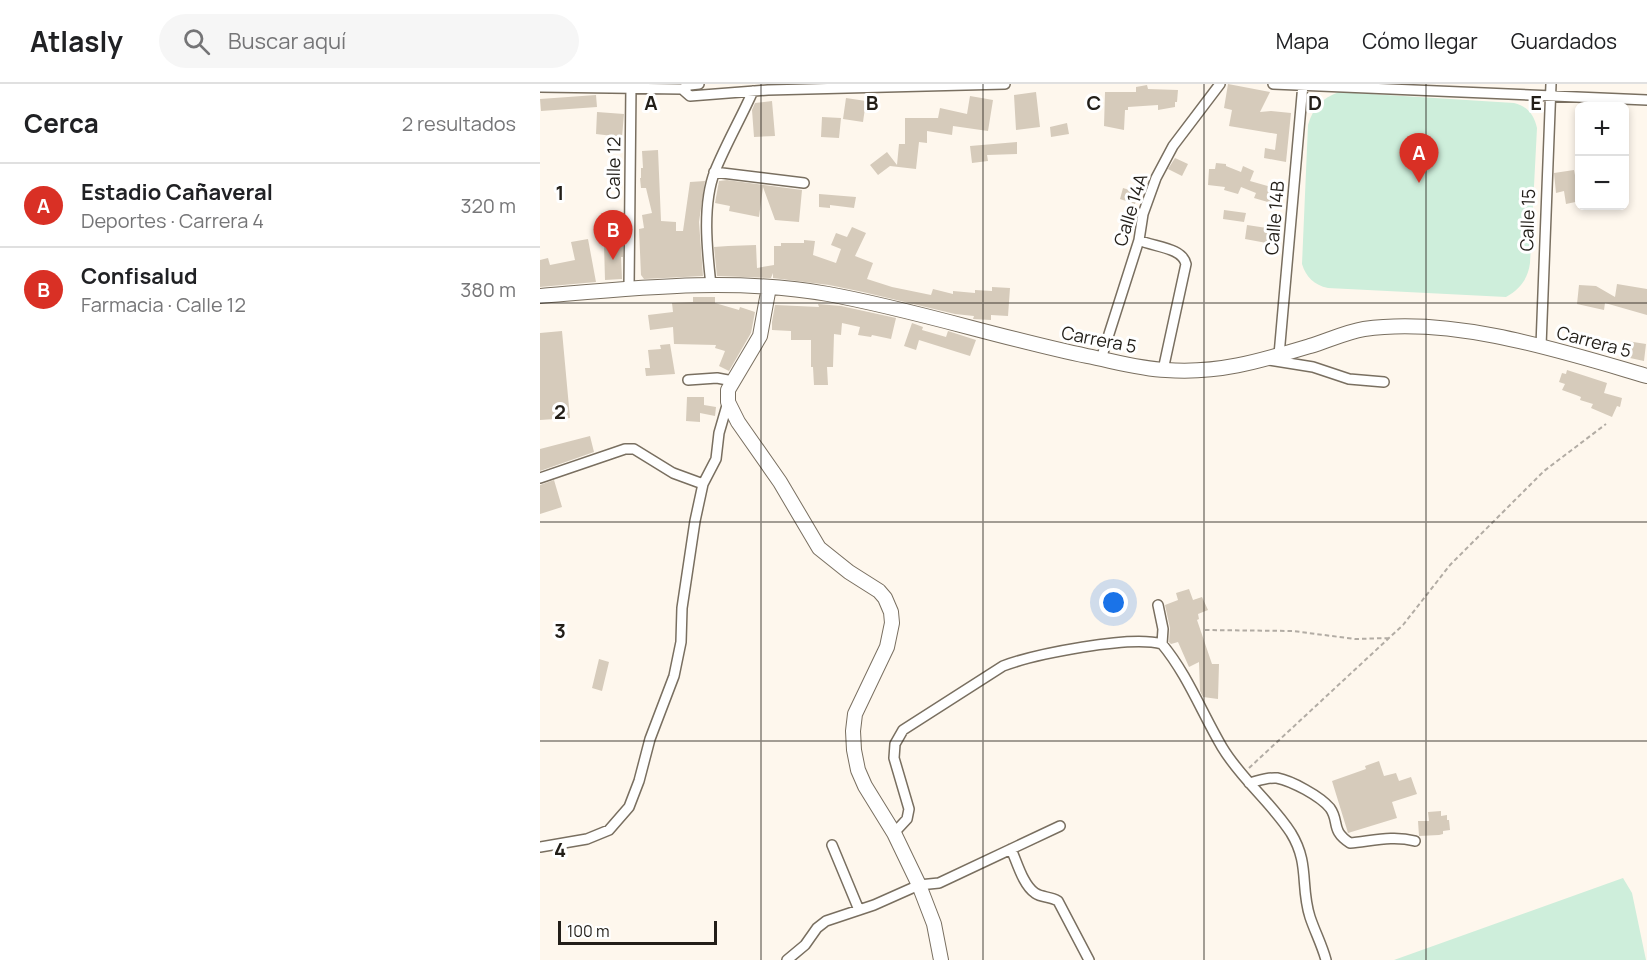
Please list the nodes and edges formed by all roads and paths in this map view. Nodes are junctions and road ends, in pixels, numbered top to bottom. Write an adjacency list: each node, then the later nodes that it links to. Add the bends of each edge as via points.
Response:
1 (699, 84): 9 (street)
2 (1005, 84): 10 (street)
3 (1220, 84): 15 (street, Calle 14A, via 1173,146 1156,178 1143,214)
4 (1273, 84): 5 (street)
5 (1303, 84): 11 (street); 21 (street, Calle 14B)
6 (1551, 84): 11 (street, Calle 15)
7 (631, 86): 8 (street); 9 (street); 18 (street, Calle 12)
8 (540, 87)
9 (682, 89): 10 (street, via 690,96)
10 (753, 92): 13 (street)
11 (1549, 94): 12 (street); 20 (street, Calle 15)
12 (1647, 100)
13 (714, 172): 14 (street); 16 (street, via 706,247)
14 (804, 183)
15 (1139, 240): 22 (street, Calle 14A); 24 (street, via 1185,258)
16 (711, 285): 17 (main road, Carrera 5); 18 (main road, Carrera 5)
17 (769, 287): 22 (main road, Carrera 5, via 890,307); 27 (main road, via 760,336)
18 (629, 288): 19 (main road, Carrera 5)
19 (540, 296)
20 (1541, 346): 21 (main road, Carrera 5, via 1412,325 1361,329); 25 (main road, Carrera 5)
21 (1279, 355): 23 (main road, Carrera 5)
22 (1101, 359): 24 (main road, Carrera 5)
23 (1263, 360): 24 (main road, Carrera 5, via 1207,371); 28 (street, via 1313,367 1349,379)
24 (1163, 370)
25 (1645, 373)
26 (688, 380): 27 (street)
27 (733, 381): 29 (main road)
28 (1384, 382)
29 (728, 402): 32 (street, via 716,459); 40 (main road, via 819,548 879,591 891,612 887,647 855,714 852,731 858,770)
30 (1606, 423): 35 (path, via 1516,497 1450,565)
31 (540, 478): 32 (street, via 634,448 673,473)
32 (703, 484): 43 (street, via 674,676 629,807 609,830 587,839)
33 (1158, 605): 36 (street)
34 (1205, 630): 35 (path)
35 (1390, 638): 37 (path)
36 (1162, 644): 37 (street, via 1174,658 1224,750); 40 (street, via 1139,640 1003,666 903,730 895,744 894,758 909,808 907,819)
37 (1243, 774): 38 (street)
38 (1249, 783): 41 (street, via 1278,778 1309,792 1331,810 1339,836 1350,843 1390,838); 50 (street, via 1280,818 1302,854 1310,918)
39 (1060, 825): 44 (street)
40 (894, 833): 45 (main road)
41 (1415, 841)
42 (832, 845): 46 (street)
43 (540, 847)
44 (1011, 849): 45 (street, via 939,883); 49 (street, via 1033,892 1058,901)
45 (920, 885): 46 (street); 48 (main road)
46 (859, 910): 47 (street, via 826,921)
47 (787, 960)
48 (941, 960)
49 (1089, 960)
50 (1326, 960)

